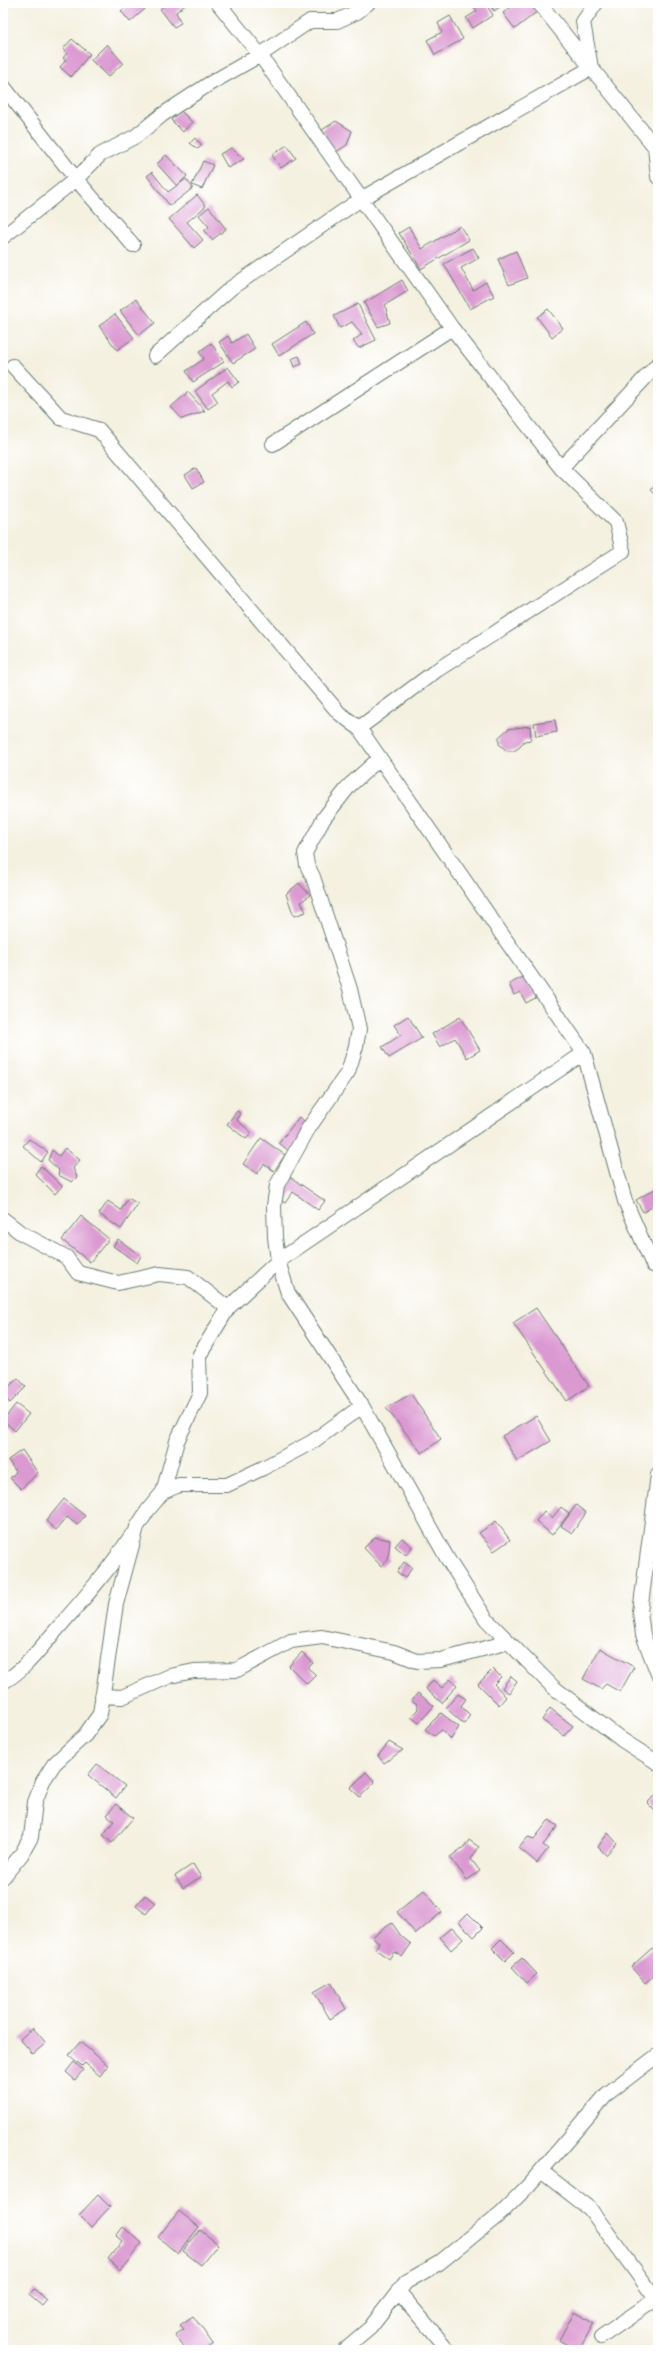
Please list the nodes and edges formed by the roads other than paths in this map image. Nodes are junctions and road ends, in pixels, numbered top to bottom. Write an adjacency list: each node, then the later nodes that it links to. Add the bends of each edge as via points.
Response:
1 (218, 3): 5 (street)
2 (368, 3): 5 (street, via 357,12 337,20 310,22)
3 (538, 3): 6 (street)
4 (596, 3): 6 (street, via 583,22)
5 (260, 55): 9 (street, via 209,84 162,115 136,136 100,155); 10 (street)
6 (591, 68): 8 (street, via 655,147); 10 (street)
7 (3, 86): 9 (street)
8 (658, 177)
9 (76, 179): 11 (street); 12 (street)
10 (361, 199): 13 (street); 14 (street, via 231,288)
11 (3, 236)
12 (133, 245)
13 (452, 328): 17 (street); 18 (street)
14 (155, 356)
15 (658, 364): 18 (street)
16 (13, 366): 19 (street, via 61,418 99,430 339,713)
17 (273, 444)
18 (560, 468): 19 (street, via 616,522 623,551 437,670)
19 (359, 728): 20 (street)
20 (380, 758): 21 (street); 23 (street, via 350,785 324,818 305,854 350,989 359,1029 348,1072 308,1129 277,1185 274,1206)
21 (584, 1053): 23 (street); 24 (street, via 625,1201)
22 (3, 1219): 25 (street, via 21,1233 66,1257 78,1273 118,1283 159,1274 188,1277)
23 (278, 1261): 25 (street); 26 (street, via 288,1293)
24 (653, 1265)
25 (228, 1308): 28 (street, via 199,1356 200,1393 177,1441)
26 (362, 1406): 28 (street, via 312,1442 227,1485 179,1485); 30 (street, via 447,1558 486,1619)
27 (658, 1475): 31 (street, via 640,1612 643,1635)
28 (163, 1492): 29 (street)
29 (137, 1527): 32 (street, via 112,1565 92,1589 29,1660); 33 (street, via 116,1604)
30 (509, 1642): 33 (street, via 441,1660 417,1661 394,1652 332,1637 306,1639 291,1641 237,1670 194,1671 170,1676 122,1697); 34 (street, via 553,1686 622,1740)
31 (658, 1674)
32 (3, 1682)
33 (102, 1696): 35 (street, via 97,1719 85,1735 54,1764 43,1781 35,1802 31,1837 21,1855)
34 (658, 1764)
35 (3, 1877)
36 (658, 2055): 37 (street, via 607,2094)
37 (541, 2171): 38 (street, via 501,2213 439,2263 406,2282); 39 (street, via 590,2209 656,2299)
38 (398, 2290): 40 (street, via 370,2328); 41 (street)
39 (602, 2337)
40 (344, 2350)
41 (448, 2350)

